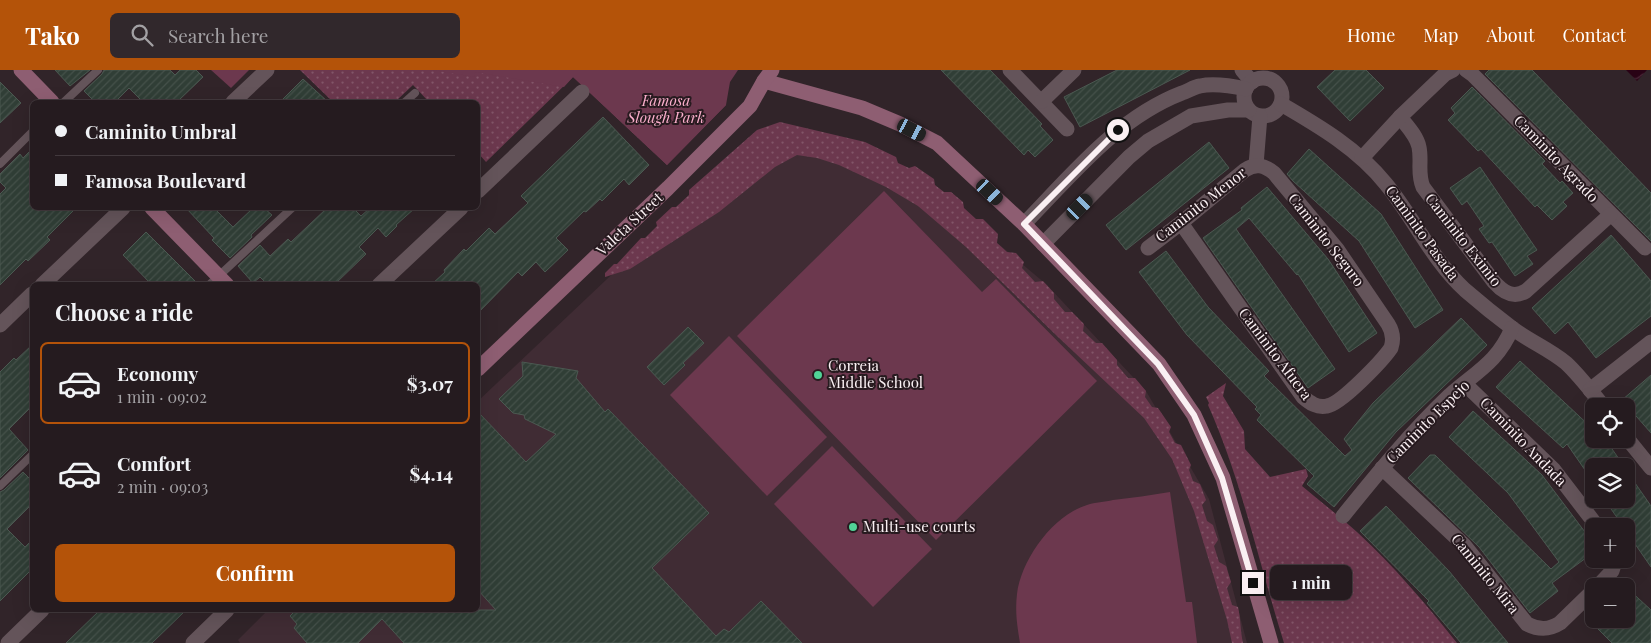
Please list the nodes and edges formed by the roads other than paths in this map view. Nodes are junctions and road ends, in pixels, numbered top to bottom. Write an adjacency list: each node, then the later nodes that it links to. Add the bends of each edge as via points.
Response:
1 (21, 70): 14 (street)
2 (98, 70): 15 (lane)
3 (267, 70): 16 (street)
4 (1010, 70): 18 (street)
5 (1074, 70): 18 (street)
6 (1242, 70): 11 (street)
7 (1453, 70): 21 (street)
8 (1466, 70): 32 (street, Caminito Agrado)
9 (768, 75): 34 (street, via 862,108 937,143); 46 (street, Valeta Street, via 750,106)
10 (1271, 75): 11 (street, via 1257,79); 19 (street, via 1282,92)
11 (1249, 86): 20 (street, via 1244,98); 34 (street, via 1200,86 1146,110 1108,138)
12 (582, 92): 27 (street)
13 (415, 93): 17 (lane)
14 (50, 100)
15 (66, 100)
16 (235, 100)
17 (407, 100)
18 (1042, 101): 22 (street)
19 (1281, 104): 20 (street, via 1272,114); 24 (street, Caminito Pasada)
20 (1255, 113): 26 (street); 35 (street, via 1228,110 1191,116 1154,137 1129,157)
21 (1400, 117): 24 (street); 32 (street, Caminito Eximio, via 1419,144 1423,187 1494,282 1509,294 1526,291)
22 (1067, 129)
23 (30, 134): 25 (lane)
24 (1362, 158): 44 (street, Caminito Pasada, via 1386,183 1450,274)
25 (0, 164)
26 (1256, 165): 33 (street, Caminito Menor, via 1244,170); 42 (street, Caminito Seguro, via 1274,174 1337,249)
27 (480, 189)
28 (121, 210): 38 (street)
29 (154, 210): 39 (street)
30 (290, 210): 39 (lane)
31 (459, 210): 40 (street)
32 (1610, 214): 37 (street, Caminito Agrado)
33 (1181, 223): 36 (street, Caminito Menor); 42 (street, Caminito Afuera, via 1303,396 1313,404 1325,407 1339,401 1387,353 1393,342)
34 (1024, 224): 35 (street)
35 (1043, 244): 64 (street, via 1158,364 1194,415 1222,478)
36 (1148, 248)
37 (1645, 248)
38 (45, 282)
39 (218, 282)
40 (382, 282)
41 (30, 296): 43 (street)
42 (1388, 324)
43 (0, 325)
44 (1512, 328): 47 (street, Caminito Espejo, via 1498,355); 48 (street, Caminito Pasada, via 1565,362)
45 (1651, 342): 48 (street)
46 (480, 367)
47 (1465, 384): 52 (street, Caminito Espejo); 56 (street, Caminito Andada, via 1554,470)
48 (1590, 390): 49 (street, Caminito Pasada)
49 (1596, 398)
50 (1635, 448): 53 (street)
51 (30, 457): 54 (lane)
52 (1382, 468): 55 (street, Caminito Espejo); 59 (street, Caminito Mira, via 1464,545 1527,624 1542,629 1554,627)
53 (1651, 468)
54 (0, 486)
55 (1343, 516)
56 (1591, 518)
57 (1613, 568): 58 (street)
58 (1606, 578)
59 (1585, 598)
60 (40, 612): 62 (street)
61 (225, 612): 63 (street)
62 (8, 643)
63 (193, 643)
64 (1271, 643)

